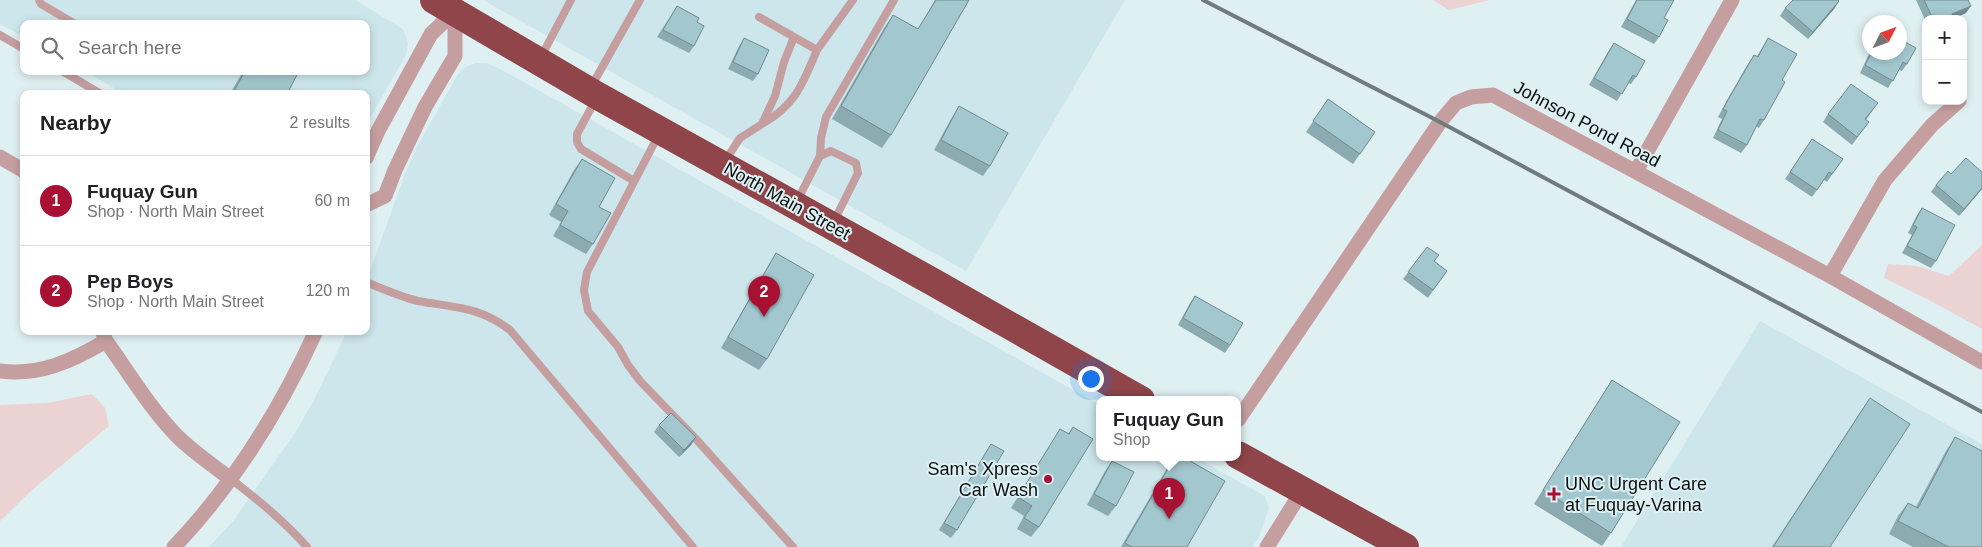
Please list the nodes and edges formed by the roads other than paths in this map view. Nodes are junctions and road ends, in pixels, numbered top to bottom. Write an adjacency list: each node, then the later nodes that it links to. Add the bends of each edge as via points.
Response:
1 (39, 0): 9 (lane)
2 (570, 0): 14 (lane)
3 (640, 0): 17 (lane)
4 (852, 0): 13 (lane)
5 (894, 0): 22 (lane, via 826,117)
6 (1732, 0): 26 (street)
7 (444, 6): 14 (highway, North Main Street); 21 (street); 28 (street, via 455,56 425,107 385,196)
8 (759, 17): 11 (lane)
9 (69, 20)
10 (0, 35): 12 (lane)
11 (794, 37): 13 (lane); 19 (lane)
12 (20, 47)
13 (817, 50): 19 (lane, via 799,91 778,115)
14 (539, 61): 17 (highway, North Main Street)
15 (69, 75): 16 (lane)
16 (94, 90)
17 (593, 93): 20 (highway, North Main Street); 27 (lane, via 577,142 581,149)
18 (1954, 105): 31 (street, via 1932,125 1886,180)
19 (762, 124): 24 (lane, via 740,138)
20 (661, 131): 24 (highway, North Main Street); 27 (lane)
21 (370, 149)
22 (820, 156): 29 (lane); 30 (lane, via 831,151 856,163 858,174)
23 (0, 157): 25 (street)
24 (723, 165): 29 (highway, North Main Street)
25 (20, 169)
26 (1636, 171): 31 (street, Johnson Pond Road); 38 (street, Johnson Pond Road, via 1492,95 1471,97 1456,103)
27 (634, 181): 45 (lane, via 587,272 584,290 588,311 618,347 640,381 696,438)
28 (370, 203)
29 (795, 205): 30 (highway, North Main Street)
30 (832, 225): 37 (highway, North Main Street)
31 (1830, 276): 35 (street, Johnson Pond Road)
32 (370, 284): 44 (lane, via 416,301 483,313 510,330)
33 (314, 335): 40 (street, via 272,419)
34 (104, 336): 36 (street, via 67,362 38,371); 40 (street, via 178,437)
35 (1982, 362)
36 (0, 371)
37 (1134, 396)
38 (1241, 416)
39 (1241, 457): 41 (highway)
40 (231, 479): 42 (street); 43 (lane, via 264,505)
41 (1302, 491): 46 (street); 47 (highway)
42 (174, 547)
43 (307, 547)
44 (693, 547)
45 (793, 547)
46 (1266, 547)
47 (1405, 547)

